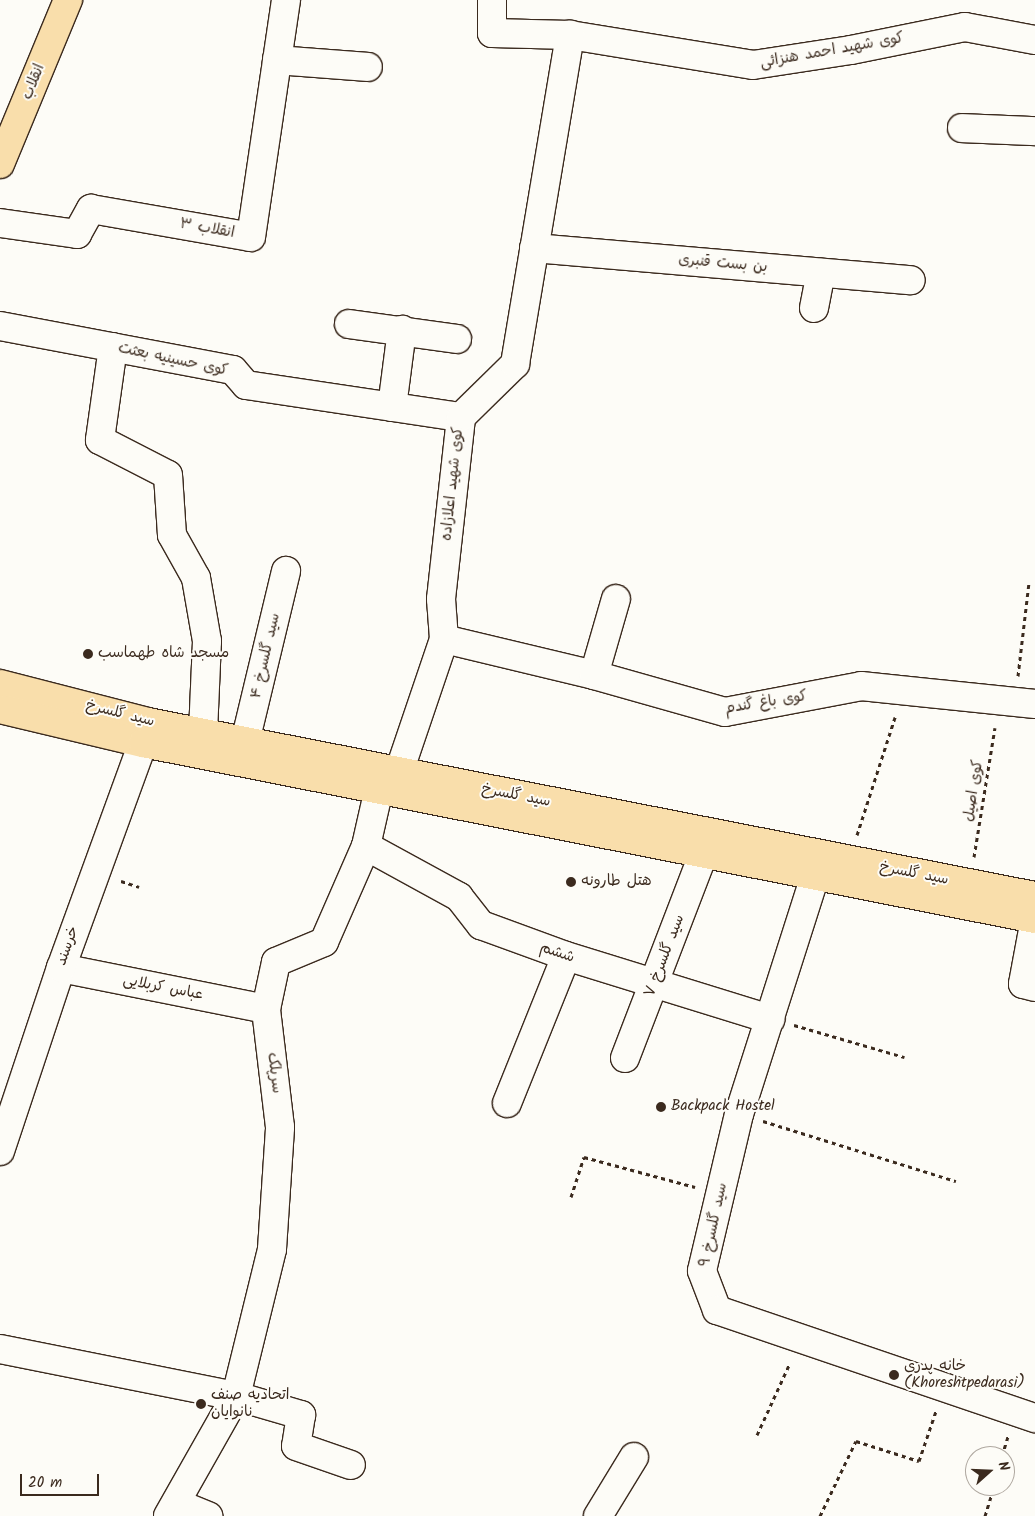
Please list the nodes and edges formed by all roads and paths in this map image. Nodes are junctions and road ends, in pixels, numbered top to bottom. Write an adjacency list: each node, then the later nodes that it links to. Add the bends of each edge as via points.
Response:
1 (68, 0): 10 (main road, انقلاب)
2 (286, 0): 6 (street, انقلاب ۳)
3 (492, 0): 4 (street, کوی شهید احمد هنزائی, via 492,33)
4 (570, 35): 5 (street, کوی شهید احمد هنزائی, via 753,65 851,50 965,27); 12 (street, کوی شهید اعلازاده)
5 (1035, 40)
6 (277, 60): 7 (street); 11 (street, انقلاب ۳, via 251,237 91,210 76,234)
7 (368, 67)
8 (962, 128): 9 (street)
9 (1035, 131)
10 (0, 164)
11 (0, 223)
12 (534, 248): 13 (street, بن بست قنبری); 22 (street, کوی شهید اعلازاده, via 515,364)
13 (821, 273): 14 (street, بن بست قنبری); 15 (street)
14 (911, 280)
15 (814, 308)
16 (349, 324): 18 (street)
17 (0, 326): 20 (street, کوی حسینیه بعثت)
18 (402, 330): 19 (street); 21 (street)
19 (457, 339)
20 (114, 347): 21 (street, کوی حسینیه بعثت, via 233,370 246,385); 32 (street, via 100,440 168,475 172,535 196,578 207,641)
21 (392, 407): 22 (street, کوی حسینیه بعثت)
22 (461, 417): 26 (street, کوی شهید اعلازاده, via 441,599)
23 (286, 571): 33 (street, سید گلسرخ ۴)
24 (1029, 583): 30 (path, کوی اصیل)
25 (616, 599): 27 (street)
26 (444, 639): 27 (street, کوی باغ گندم); 35 (street, کوی شهید اعلازاده)
27 (594, 675): 29 (street, کوی باغ گندم, via 725,712 861,686)
28 (0, 684): 32 (main road, سید گلسرخ)
29 (904, 690): 30 (street, کوی باغ گندم); 38 (path)
30 (1016, 702): 40 (path, کوی اصیل)
31 (0, 709): 34 (main road, سید گلسرخ)
32 (203, 733): 33 (main road, سید گلسرخ)
33 (245, 742): 35 (main road, سید گلسرخ)
34 (143, 743): 35 (main road, سید گلسرخ); 44 (street, خرسند)
35 (389, 781): 36 (street, سرپلک); 37 (main road, سید گلسرخ); 38 (main road, سید گلسرخ)
36 (366, 846): 43 (street, ششم, via 459,897 481,925); 47 (street, سرپلک, via 324,942 276,962)
37 (703, 855): 39 (main road, سید گلسرخ); 45 (street, سید گلسرخ ۷)
38 (849, 861): 40 (main road, سید گلسرخ)
39 (815, 876): 42 (main road, سید گلسرخ); 48 (street, سید گلسرخ ۹)
40 (970, 885): 41 (main road, سید گلسرخ)
41 (1035, 896)
42 (1035, 918): 46 (street, via 1023,984)
43 (566, 956): 45 (street, ششم); 51 (street)
44 (60, 968): 47 (street, عباس کربلایی); 53 (street, خرسند)
45 (655, 983): 48 (street, ششم); 50 (street, سید گلسرخ ۷)
46 (1035, 987)
47 (266, 1009): 60 (street, سرپلک, via 280,1126 272,1249)
48 (770, 1018): 49 (path); 52 (street, سید گلسرخ ۹)
49 (904, 1057)
50 (625, 1058)
51 (507, 1103)
52 (739, 1114): 54 (path); 55 (street, سید گلسرخ ۹)
53 (0, 1150)
54 (956, 1181)
55 (720, 1194): 56 (path, via 584,1157); 57 (street, سید گلسرخ ۹, via 702,1271 716,1310)
56 (572, 1197)
57 (801, 1338): 59 (street, سید گلسرخ ۹); 62 (path)
58 (0, 1348): 60 (street)
59 (944, 1387): 61 (street, سید گلسرخ ۹); 69 (path, via 919,1461 856,1441)
60 (236, 1396): 64 (street, via 300,1415 296,1446); 66 (street, سرپلک)
61 (1035, 1418)
62 (757, 1435)
63 (634, 1457): 68 (street)
64 (350, 1465)
65 (991, 1496): 70 (path)
66 (172, 1510): 67 (street)
67 (208, 1516)
68 (598, 1516)
69 (820, 1516)
70 (986, 1516)

